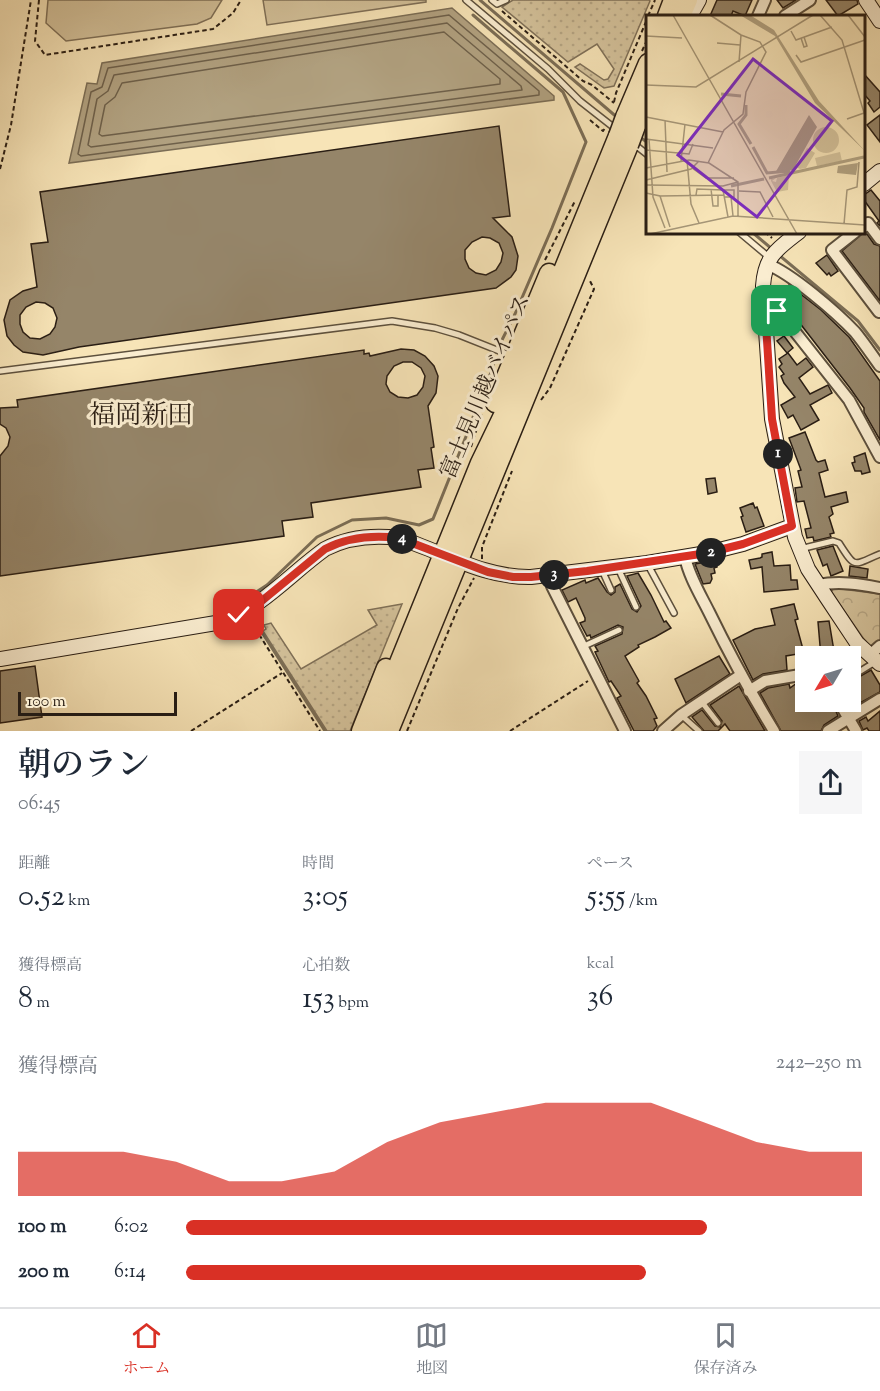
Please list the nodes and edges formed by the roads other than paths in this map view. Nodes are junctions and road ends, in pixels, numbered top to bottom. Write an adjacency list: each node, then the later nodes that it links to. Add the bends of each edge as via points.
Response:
1 (466, 0): 20 (lane)
2 (506, 0): 9 (lane)
3 (673, 0): 10 (highway)
4 (688, 0): 11 (highway)
5 (699, 0): 12 (street)
6 (765, 0): 13 (street)
7 (810, 0): 14 (street)
8 (866, 0): 15 (street)
9 (494, 2)
10 (667, 15)
11 (681, 15)
12 (691, 15)
13 (758, 15)
14 (787, 15)
15 (880, 21)
16 (646, 67): 18 (highway, 富士見川越バイパス)
17 (646, 99): 18 (highway, 富士見川越バイパス)
18 (622, 114): 19 (highway, 富士見川越バイパス, bridge)
19 (623, 140): 23 (highway, 富士見川越バイパス); 42 (highway, 富士見川越バイパス, via 502,456 500,479)
20 (646, 153)
21 (880, 171): 22 (street)
22 (865, 183)
23 (580, 208): 32 (highway); 36 (highway, 富士見川越バイパス, via 508,405)
24 (865, 226): 28 (street, via 868,223)
25 (742, 234): 29 (lane)
26 (797, 234): 29 (street)
27 (852, 234): 31 (street, via 831,250)
28 (880, 239)
29 (772, 254): 30 (street, via 763,286); 33 (street, via 778,269 855,332)
30 (765, 309): 35 (street, via 781,314 845,394); 37 (street, via 772,419)
31 (880, 314)
32 (514, 357): 34 (lane, via 435,328 392,321); 36 (highway, via 489,418)
33 (880, 366)
34 (0, 371)
35 (880, 457)
36 (480, 463): 42 (highway, 富士見川越バイパス)
37 (792, 526): 38 (street); 40 (street, via 743,544)
38 (799, 549): 39 (lane, via 833,541 855,564); 46 (street)
39 (880, 554)
40 (684, 556): 41 (street); 57 (street)
41 (647, 563): 43 (street); 50 (lane)
42 (460, 565): 45 (street, via 513,577); 51 (highway, 富士見川越バイパス); 55 (street, via 399,538 346,541 325,549 258,604 222,622); 69 (highway, 富士見川越バイパス); 70 (highway, via 461,585)
43 (618, 567): 44 (street); 49 (lane)
44 (602, 568): 45 (street); 48 (lane)
45 (549, 575): 53 (street)
46 (818, 585): 47 (street, via 852,583); 54 (street, via 857,643)
47 (880, 588)
48 (611, 590)
49 (636, 607)
50 (675, 613)
51 (418, 618): 67 (highway, via 398,637); 68 (highway, 富士見川越バイパス)
52 (619, 630): 53 (lane)
53 (582, 647): 71 (street)
54 (877, 657): 56 (lane)
55 (0, 659)
56 (861, 669)
57 (741, 675): 59 (street); 60 (street)
58 (795, 676): 59 (street, via 765,681)
59 (749, 691): 73 (street)
60 (701, 701): 63 (street); 65 (lane)
61 (878, 703): 64 (street)
62 (845, 712): 64 (street)
63 (681, 715): 66 (street); 72 (lane)
64 (849, 718): 74 (street); 75 (street)
65 (718, 723)
66 (668, 729)
67 (361, 731)
68 (374, 731)
69 (389, 731)
70 (400, 731)
71 (625, 731)
72 (699, 731)
73 (774, 731)
74 (828, 731)
75 (856, 731)

